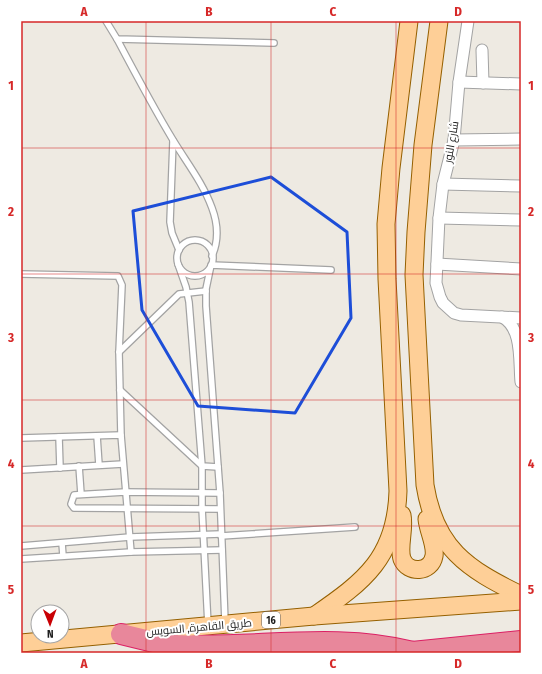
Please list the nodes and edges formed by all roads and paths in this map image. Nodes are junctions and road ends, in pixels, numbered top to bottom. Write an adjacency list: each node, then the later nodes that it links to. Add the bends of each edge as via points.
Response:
1 (106, 21): 5 (lane)
2 (409, 21): 50 (main road, via 386,224)
3 (439, 21): 49 (main road, via 420,167 414,275)
4 (468, 21): 8 (street, شارع النور)
5 (117, 39): 6 (lane); 13 (lane)
6 (274, 43)
7 (482, 50): 9 (street)
8 (459, 82): 9 (street); 12 (street, شارع النور)
9 (483, 83): 10 (street)
10 (521, 84)
11 (521, 139): 12 (street)
12 (454, 140): 14 (street, شارع النور)
13 (173, 141): 18 (lane, via 170,222); 19 (lane, via 200,181 213,209 218,236)
14 (443, 184): 15 (street); 16 (street, شارع النور)
15 (521, 186)
16 (439, 218): 17 (street); 21 (street, شارع النور)
17 (521, 220)
18 (179, 250): 19 (lane, via 188,242 201,242 206,245); 20 (lane)
19 (212, 256): 22 (lane)
20 (178, 264): 22 (lane, via 181,270 194,276 201,275); 27 (lane)
21 (437, 264): 23 (street); 28 (street, شارع النور, via 436,284 440,297 448,309 461,315)
22 (211, 265): 24 (lane); 26 (lane)
23 (521, 269)
24 (331, 270)
25 (21, 274): 31 (lane, via 118,276 122,285)
26 (206, 291): 27 (lane); 42 (lane)
27 (188, 292): 31 (lane, via 177,296); 41 (lane)
28 (501, 317): 29 (street); 30 (street, via 513,325)
29 (521, 318)
30 (519, 338): 32 (street)
31 (119, 352): 33 (lane)
32 (521, 382)
33 (120, 390): 34 (lane); 41 (lane)
34 (121, 435): 35 (lane); 38 (lane)
35 (97, 436): 37 (lane); 39 (lane)
36 (21, 438): 37 (lane)
37 (60, 438): 43 (lane)
38 (123, 464): 39 (lane); 45 (lane)
39 (98, 465): 40 (lane)
40 (79, 466): 43 (lane); 48 (lane)
41 (202, 466): 42 (lane); 46 (lane)
42 (218, 467): 47 (lane)
43 (60, 468): 44 (lane)
44 (21, 470)
45 (125, 492): 46 (lane); 48 (lane); 51 (lane)
46 (202, 492): 47 (lane); 52 (lane)
47 (220, 493): 53 (lane)
48 (81, 494): 51 (lane, via 74,495 72,507)
49 (427, 498): 50 (main road, via 426,518 434,557 430,565 422,570 408,567 402,560 403,526); 65 (main road, via 436,524 459,558 480,574)
50 (398, 504): 67 (main road, via 389,540 373,568 351,591)
51 (127, 508): 52 (lane); 57 (lane)
52 (202, 508): 53 (lane); 55 (lane)
53 (220, 508): 56 (lane)
54 (355, 527): 56 (lane)
55 (203, 534): 56 (lane); 57 (lane); 60 (lane)
56 (221, 535): 61 (lane)
57 (130, 537): 58 (lane); 62 (lane)
58 (62, 543): 59 (lane); 63 (lane)
59 (21, 546)
60 (204, 550): 61 (lane); 62 (lane); 69 (lane)
61 (222, 550): 68 (lane)
62 (131, 552): 63 (lane)
63 (63, 556): 64 (lane)
64 (21, 559)
65 (521, 595)
66 (521, 601): 67 (main road, طريق القاهرة, السويس / 16)
67 (314, 616): 68 (main road, طريق القاهرة, السويس / 16)
68 (225, 624): 69 (main road, طريق القاهرة, السويس / 16)
69 (208, 626): 70 (main road, طريق القاهرة, السويس / 16)
70 (121, 634): 72 (main road, طريق القاهرة, السويس / 16); 73 (highway, 16, via 177,645 334,641 382,645)
71 (521, 641): 73 (highway, 16)
72 (21, 644)
73 (408, 652)

